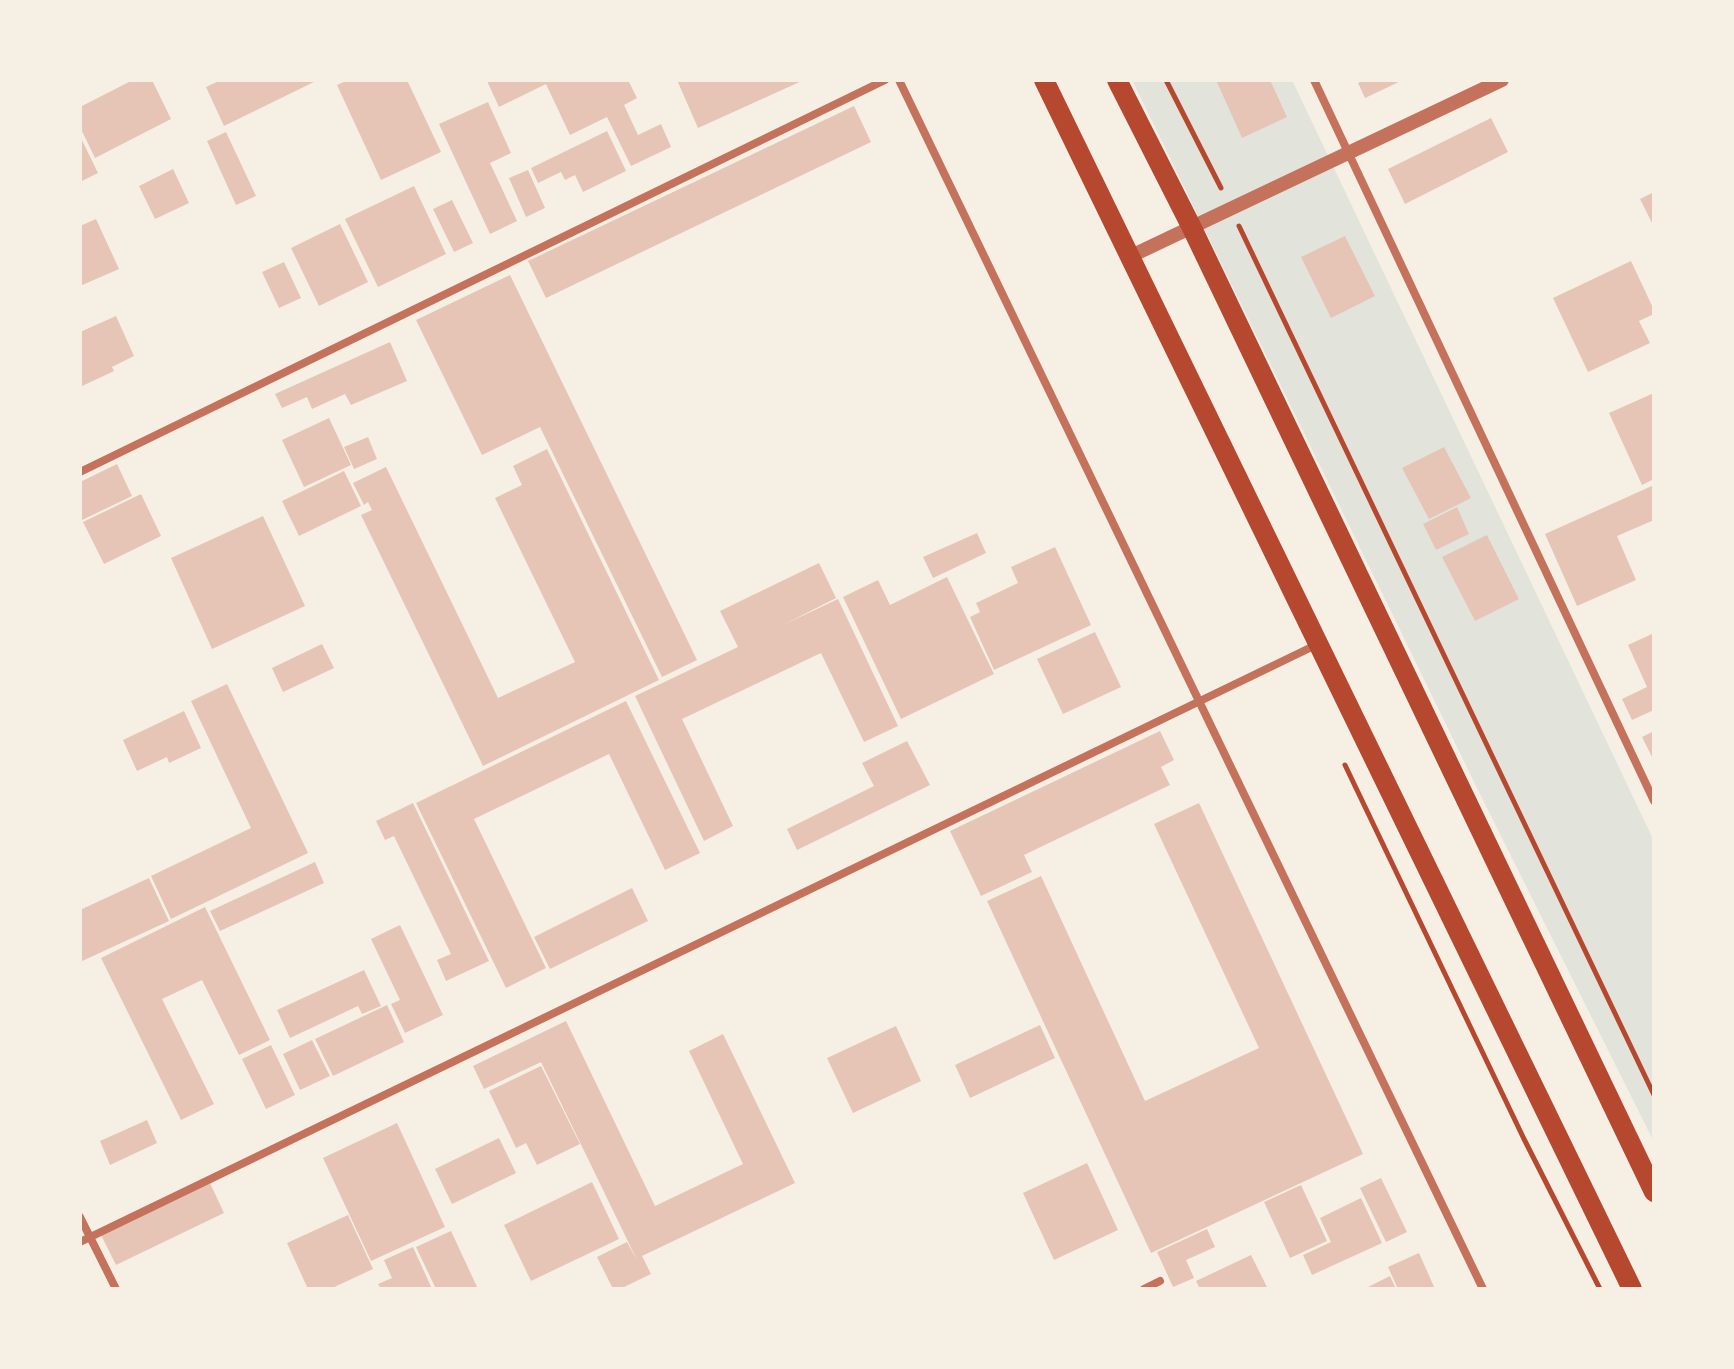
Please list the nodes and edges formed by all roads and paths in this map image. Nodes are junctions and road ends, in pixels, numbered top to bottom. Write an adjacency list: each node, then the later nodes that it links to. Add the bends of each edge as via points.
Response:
1 (885, 80): 12 (street)
2 (899, 80): 14 (street)
3 (1044, 80): 11 (main road)
4 (1117, 80): 10 (main road)
5 (1166, 80): 9 (path)
6 (1314, 80): 8 (street)
7 (1502, 80): 8 (street)
8 (1350, 151): 9 (street); 15 (street)
9 (1230, 208): 10 (street); 16 (path)
10 (1191, 226): 11 (street); 17 (main road)
11 (1131, 256): 13 (main road)
12 (80, 472)
13 (1320, 644): 14 (street); 25 (main road)
14 (1199, 703): 19 (street); 24 (street)
15 (1654, 801)
16 (1654, 1095)
17 (1654, 1192)
18 (80, 1217): 19 (street)
19 (91, 1237): 20 (street); 22 (street)
20 (80, 1242)
21 (1160, 1281): 23 (street)
22 (116, 1289)
23 (1144, 1289)
24 (1483, 1289)
25 (1632, 1289)

